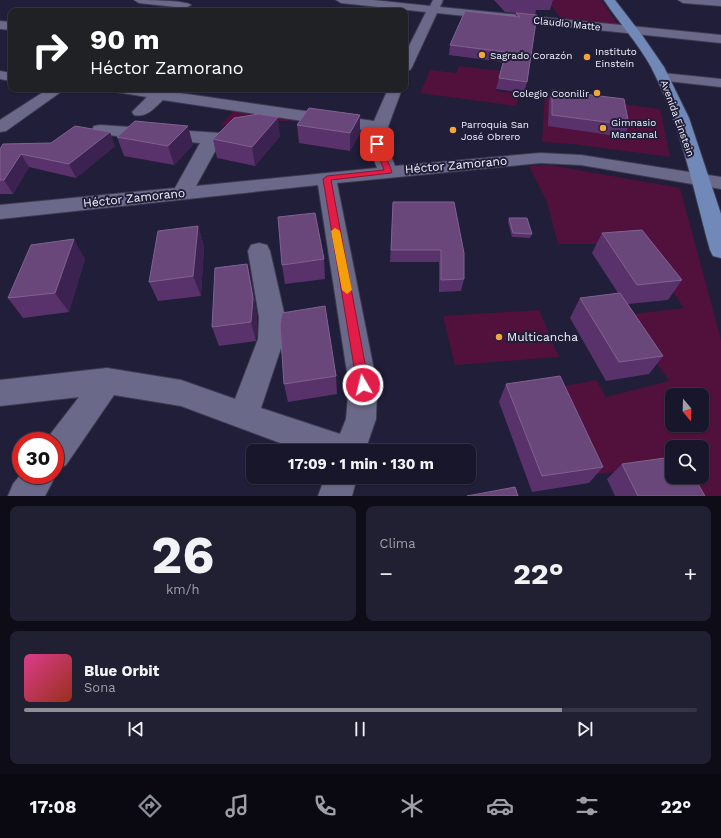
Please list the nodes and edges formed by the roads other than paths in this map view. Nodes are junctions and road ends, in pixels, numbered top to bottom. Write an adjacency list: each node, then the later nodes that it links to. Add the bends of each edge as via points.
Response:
1 (139, 0): 7 (street)
2 (341, 0): 8 (street, Claudio Matte)
3 (609, 0): 9 (main road, Avenida Einstein)
4 (683, 0): 5 (street)
5 (706, 1): 6 (street)
6 (721, 3)
7 (185, 5)
8 (435, 5): 9 (street, Claudio Matte); 11 (street)
9 (633, 31): 10 (street, Claudio Matte); 12 (main road, Avenida Einstein)
10 (721, 39)
11 (409, 48)
12 (663, 76): 13 (street); 26 (main road, Avenida Einstein, via 687,136)
13 (721, 83)
14 (53, 92): 21 (street)
15 (140, 92): 17 (street)
16 (395, 92): 22 (street)
17 (159, 95): 18 (street); 22 (street)
18 (140, 112)
19 (294, 123): 20 (street)
20 (263, 126)
21 (0, 127)
22 (379, 127): 24 (street, via 377,144)
23 (100, 130): 28 (street, via 201,138 220,134 209,143)
24 (388, 172): 25 (street, Héctor Zamorano); 26 (street, Héctor Zamorano, via 521,160 561,159)
25 (327, 179): 28 (street, Héctor Zamorano); 37 (street, via 363,385 361,419)
26 (700, 179): 27 (street, Héctor Zamorano); 30 (main road, Avenida Einstein)
27 (721, 183)
28 (182, 193): 29 (street, Héctor Zamorano)
29 (0, 212)
30 (721, 250)
31 (259, 251): 34 (street, via 273,327)
32 (108, 381): 33 (street); 34 (street, via 181,393); 35 (street)
33 (0, 393)
34 (243, 416): 36 (street)
35 (64, 442)
36 (325, 444)
37 (352, 444)
38 (33, 484): 40 (street)
39 (339, 484): 41 (street)
40 (24, 496)
41 (335, 496)

